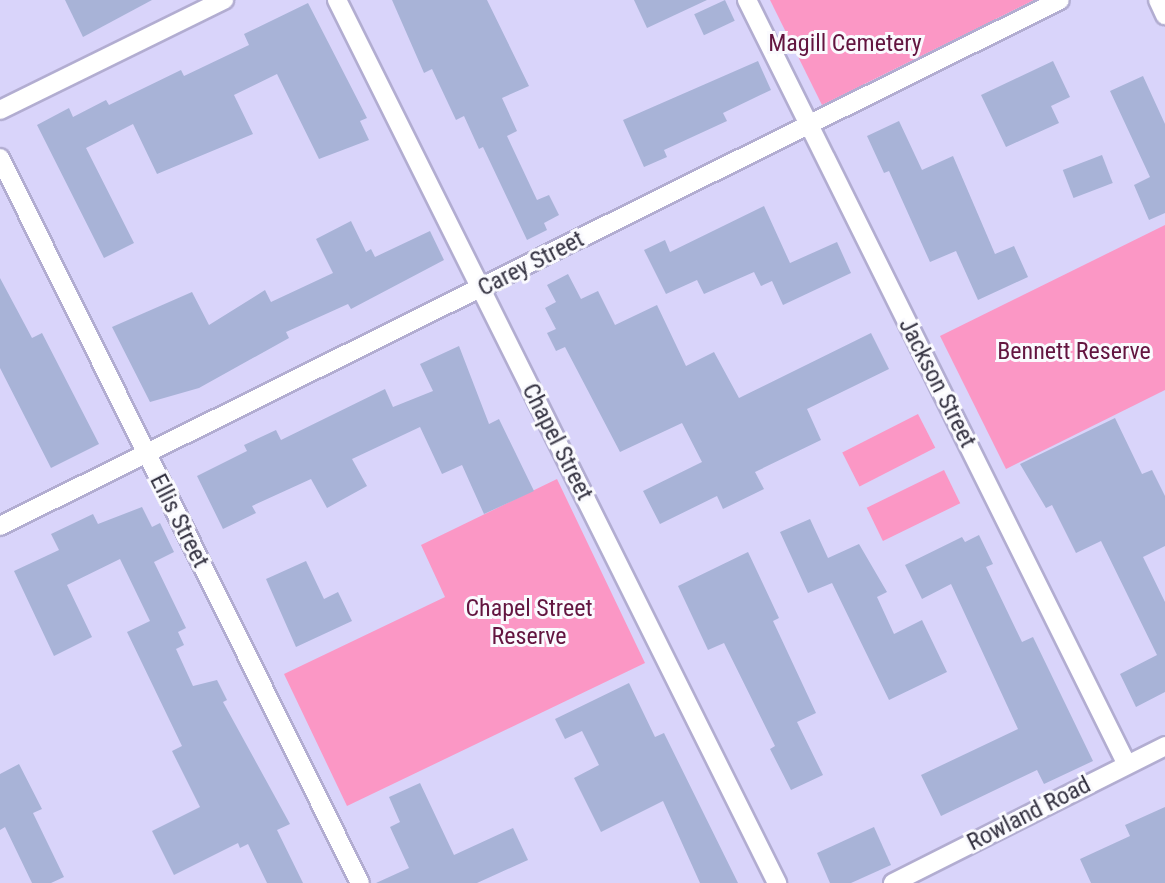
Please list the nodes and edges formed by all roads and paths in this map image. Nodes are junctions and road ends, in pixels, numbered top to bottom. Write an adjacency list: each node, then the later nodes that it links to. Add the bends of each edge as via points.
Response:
1 (224, 0): 7 (street)
2 (337, 0): 10 (street, Chapel Street)
3 (747, 0): 8 (street, Jackson Street)
4 (1060, 0): 8 (street, Carey Street)
5 (1158, 0): 6 (street)
6 (1165, 15)
7 (0, 110)
8 (808, 126): 10 (street, Carey Street); 14 (street, Jackson Street)
9 (0, 158): 11 (street, Ellis Street)
10 (481, 290): 11 (street, Carey Street); 16 (street, Chapel Street)
11 (145, 453): 12 (street, Carey Street); 15 (street, Ellis Street)
12 (0, 526)
13 (1165, 746): 14 (street, Rowland Road)
14 (1127, 765): 17 (street, Rowland Road)
15 (360, 883)
16 (777, 883)
17 (893, 883)

